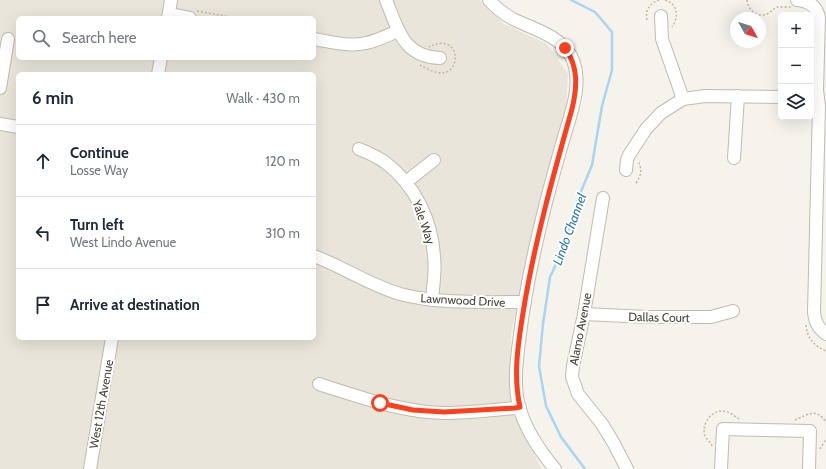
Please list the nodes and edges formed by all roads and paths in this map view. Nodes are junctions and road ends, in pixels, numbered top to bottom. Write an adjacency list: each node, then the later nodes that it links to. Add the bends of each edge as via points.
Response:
1 (171, 0): 9 (street)
2 (386, 0): 14 (street)
3 (490, 0): 38 (street, via 509,17 562,44 573,60 576,75 574,102 546,204)
4 (658, 0): 12 (path, via 646,12)
5 (665, 0): 13 (path, via 672,4 677,12 676,21)
6 (746, 0): 7 (path, via 752,11 760,15)
7 (795, 4): 23 (street, via 806,1 812,4 818,14)
8 (191, 14): 9 (street); 10 (path)
9 (168, 16)
10 (214, 16)
11 (661, 16): 24 (street, via 662,39)
12 (647, 20)
13 (669, 30)
14 (398, 31): 16 (street, via 358,45); 17 (street, via 405,42 420,55)
15 (8, 39): 20 (street)
16 (316, 40)
17 (440, 58)
18 (161, 60): 19 (street)
19 (158, 72)
20 (0, 88)
21 (738, 96): 22 (street); 24 (street, via 705,96); 28 (street)
22 (778, 97)
23 (818, 98): 35 (street)
24 (683, 100): 31 (street, via 661,113 646,129 626,160)
25 (0, 124): 26 (street)
26 (16, 128)
27 (359, 149): 32 (street, Yale Way, via 387,163)
28 (734, 158)
29 (637, 159): 33 (path, via 641,172)
30 (434, 160): 32 (street)
31 (626, 170)
32 (406, 182): 37 (street, Yale Way, via 421,205 432,241 435,266)
33 (636, 183)
34 (603, 198): 40 (street, Alamo Avenue)
35 (821, 220): 41 (street, via 814,312 817,323)
36 (316, 257): 37 (street, Lawnwood Drive, via 393,291)
37 (432, 300): 38 (street, Lawnwood Drive)
38 (525, 302): 44 (street, via 517,364)
39 (733, 311): 40 (street, Dallas Court, via 711,317)
40 (584, 314): 49 (street, Alamo Avenue, via 573,366 573,382 582,400 602,424)
41 (826, 334)
42 (112, 340): 47 (street, West 12th Avenue)
43 (319, 384): 44 (street, via 380,403 424,411 465,412)
44 (520, 407): 48 (street, via 534,440)
45 (826, 439): 46 (path)
46 (820, 451)
47 (90, 469)
48 (555, 469)
49 (627, 469)
50 (721, 469): 51 (street, via 722,428 810,431)
51 (809, 469)

